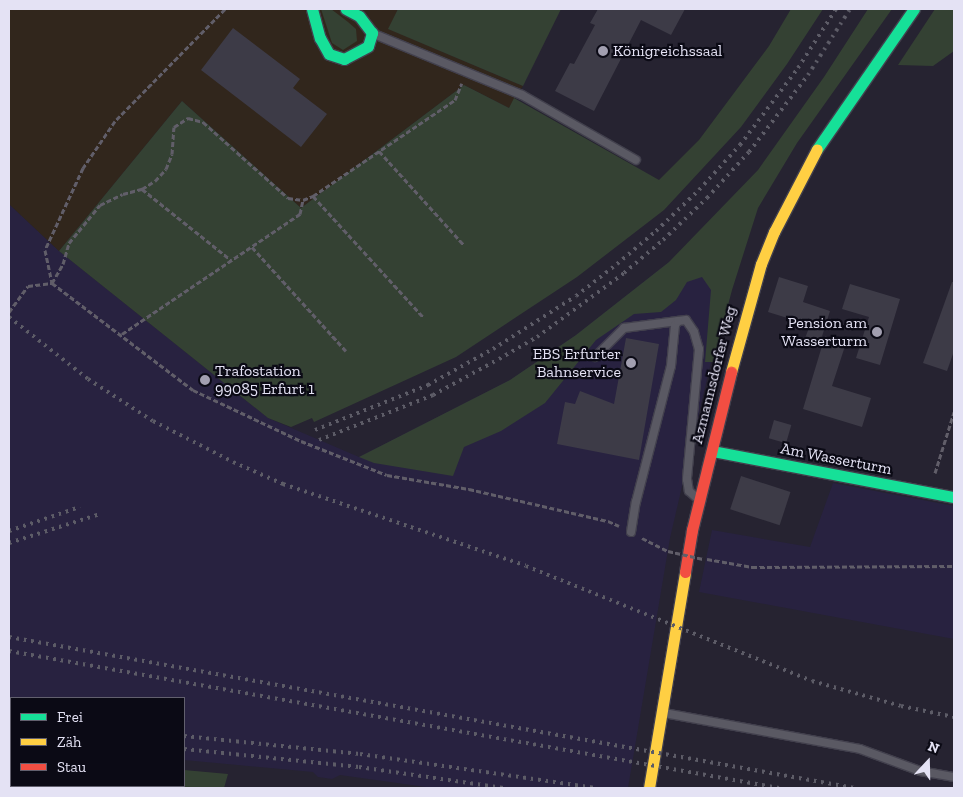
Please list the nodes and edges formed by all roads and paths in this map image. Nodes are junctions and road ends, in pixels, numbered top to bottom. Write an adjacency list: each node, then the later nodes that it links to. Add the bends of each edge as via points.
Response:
1 (225, 9): 15 (path, via 116,121 83,168 45,250)
2 (312, 9): 5 (street, via 320,38 329,54 344,58 358,53 368,46)
3 (346, 9): 5 (street, via 359,16)
4 (914, 9): 23 (street, Azmannsdorfer Weg, via 813,154 774,232 747,309)
5 (372, 33): 6 (lane)
6 (467, 72): 7 (path, via 455,100); 8 (lane, via 522,95)
7 (380, 151): 10 (path); 12 (path)
8 (636, 160)
9 (142, 189): 11 (path, via 166,169 172,154 174,127 193,118 202,122 288,198); 14 (path); 15 (path, via 100,205 69,243 63,264)
10 (314, 196): 11 (path); 17 (path)
11 (303, 200): 13 (path, via 300,214)
12 (464, 245)
13 (252, 247): 14 (path); 20 (path)
14 (231, 260): 19 (path)
15 (52, 283): 16 (path, via 28,286); 19 (path)
16 (9, 312)
17 (423, 317)
18 (678, 321): 21 (lane, via 624,328); 26 (lane, via 686,320 699,348 687,479 689,491); 27 (lane, via 671,366)
19 (122, 334): 27 (path, via 194,390 272,427 387,474 469,488 608,521)
20 (346, 351)
21 (595, 357)
22 (954, 412): 24 (path)
23 (712, 451): 24 (street, Am Wasserturm); 26 (street, Azmannsdorfer Weg)
24 (929, 493): 25 (street, Am Wasserturm)
25 (954, 497)
26 (700, 498): 29 (street, Azmannsdorfer Weg)
27 (631, 532): 28 (path, bridge, via 668,551 752,567)
28 (954, 566)
29 (662, 713): 30 (lane, via 860,749 920,771); 31 (street, Azmannsdorfer Weg)
30 (954, 777)
31 (650, 788)

